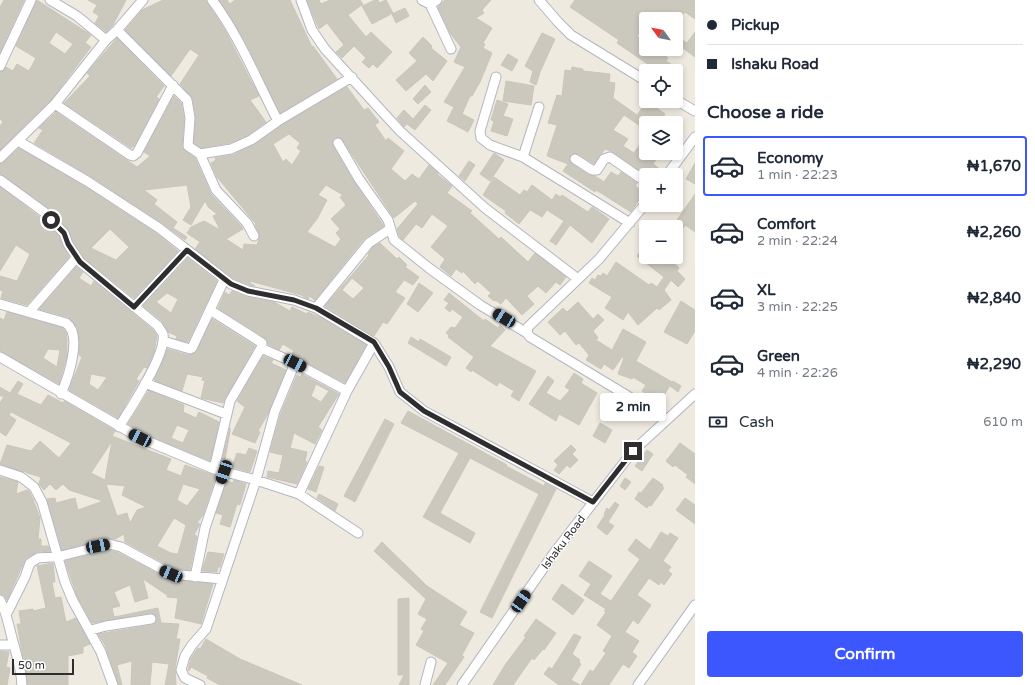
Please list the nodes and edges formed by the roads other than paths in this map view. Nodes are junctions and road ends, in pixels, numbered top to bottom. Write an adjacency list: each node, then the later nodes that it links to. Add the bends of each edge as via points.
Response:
1 (31, 0): 11 (street)
2 (50, 0): 9 (street, via 77,16)
3 (143, 0): 8 (street)
4 (212, 0): 20 (street, via 229,22)
5 (301, 0): 12 (street, via 312,30 325,49)
6 (539, 0): 14 (street, via 572,35)
7 (429, 1): 10 (street)
8 (117, 30): 9 (street); 15 (street)
9 (106, 40): 16 (street)
10 (451, 49)
11 (0, 66)
12 (352, 77): 20 (street); 37 (street, via 400,132 485,208)
13 (496, 77): 25 (street, via 480,131 481,138 490,145)
14 (639, 77)
15 (173, 85): 16 (street, via 137,153 133,156); 24 (street, via 189,104 188,146)
16 (55, 104): 22 (street)
17 (683, 104): 19 (street)
18 (539, 107): 25 (street)
19 (695, 111)
20 (278, 121): 24 (street, via 251,140 231,149)
21 (695, 137): 28 (street)
22 (18, 142): 26 (street); 35 (street, via 93,185 159,228)
23 (338, 143): 33 (street, via 388,220)
24 (200, 154): 34 (street, via 216,190 247,223)
25 (523, 157): 32 (street)
26 (0, 158)
27 (575, 159): 29 (street, via 592,170 597,170 604,159 610,157)
28 (672, 168)
29 (639, 177)
30 (0, 180): 36 (street, via 49,217 64,233)
31 (639, 212): 32 (street)
32 (630, 223): 37 (street)
33 (390, 229): 41 (street, via 369,244); 44 (street, via 394,240 429,268 480,304)
34 (254, 236)
35 (187, 250): 38 (street); 40 (street)
36 (76, 258): 40 (street); 43 (street)
37 (578, 279): 44 (street, via 528,327)
38 (224, 280): 41 (street, via 248,291 294,300); 42 (street)
39 (0, 304): 43 (street)
40 (134, 307): 45 (street, via 158,326 163,334)
41 (316, 308): 46 (street)
42 (210, 310): 45 (street, via 190,349); 47 (street, via 262,343)
43 (29, 312): 52 (street, via 66,323 73,331 70,370)
44 (527, 332): 55 (street, via 530,337)
45 (163, 341): 50 (street, via 156,364)
46 (374, 342): 51 (street); 62 (street, via 400,392 424,411)
47 (261, 348): 49 (street); 54 (street, via 230,401)
48 (0, 357): 52 (street)
49 (295, 363): 51 (street); 60 (street, via 275,411)
50 (145, 384): 54 (street); 56 (street)
51 (348, 391): 61 (street)
52 (61, 394): 56 (street)
53 (695, 394): 55 (street, Ishaku Road)
54 (226, 414): 57 (street)
55 (666, 419): 62 (street, Ishaku Road, via 633,451)
56 (119, 428): 57 (street)
57 (214, 469): 59 (street)
58 (0, 470): 64 (street, via 21,477 34,487 42,502)
59 (224, 472): 60 (street); 65 (street, via 205,528)
60 (256, 480): 61 (street); 66 (street)
61 (299, 494): 63 (street)
62 (593, 502): 80 (street, Ishaku Road, via 554,552)
63 (358, 533)
64 (57, 557): 65 (street, via 109,544 121,547 171,574); 69 (street, via 38,558 30,563); 71 (street, via 72,599)
65 (195, 577): 66 (street)
66 (222, 579): 75 (street, via 206,629 185,656 180,670)
67 (0, 600): 69 (street)
68 (695, 605): 81 (street)
69 (7, 612): 73 (street)
70 (151, 620): 71 (street)
71 (91, 630): 77 (street)
72 (0, 645): 73 (street)
73 (14, 645): 76 (street, via 21,668)
74 (431, 662): 79 (street)
75 (184, 681): 78 (street)
76 (22, 685)
77 (113, 685)
78 (200, 685)
79 (424, 685)
80 (462, 685)
81 (638, 685)

